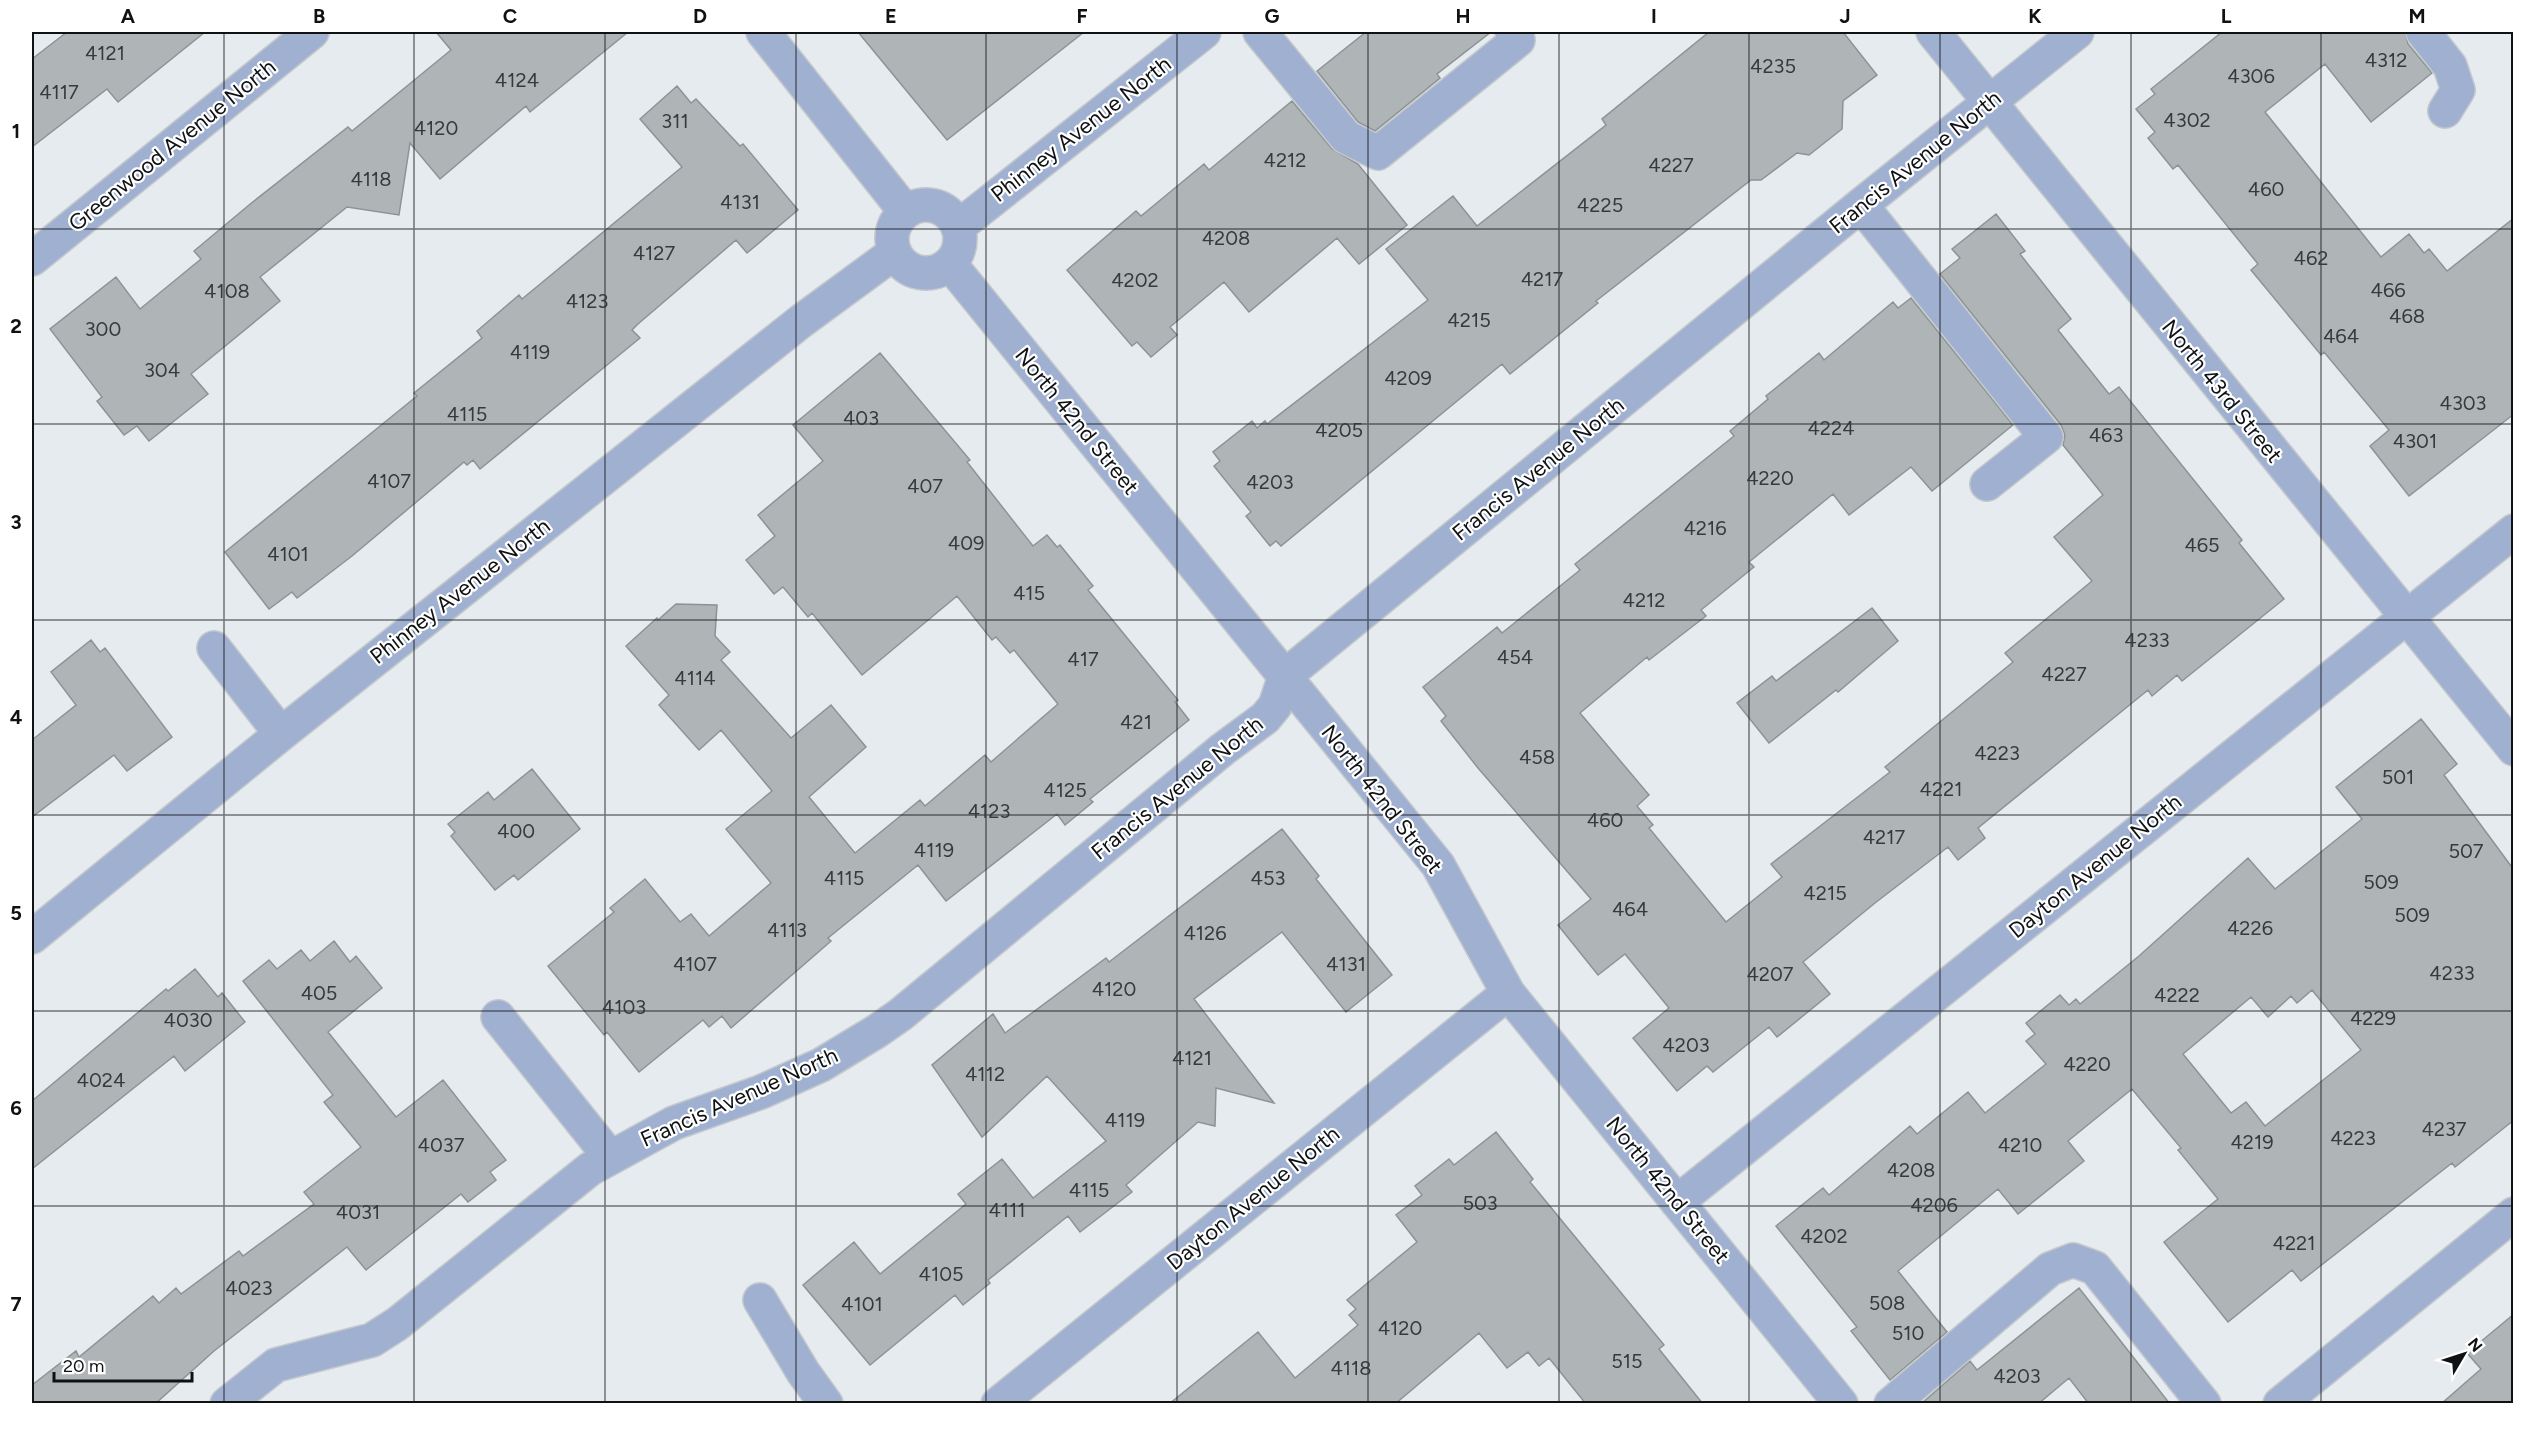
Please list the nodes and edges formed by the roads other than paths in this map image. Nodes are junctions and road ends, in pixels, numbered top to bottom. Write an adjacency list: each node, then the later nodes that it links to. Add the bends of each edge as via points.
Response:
1 (312, 32): 15 (street, Greenwood Avenue North)
2 (763, 32): 12 (street)
3 (1204, 32): 13 (street, Phinney Avenue North)
4 (1260, 32): 5 (street, via 1346,137 1378,153 1518,40)
5 (1512, 32)
6 (1933, 32): 9 (street, North 43rd Street)
7 (2078, 32): 9 (street, Francis Avenue North)
8 (2423, 32): 10 (street, via 2451,66 2458,90)
9 (1988, 101): 11 (street, Francis Avenue North); 19 (street, North 43rd Street)
10 (2445, 111)
11 (1861, 205): 17 (street, via 2046,437); 21 (street, Francis Avenue North)
12 (905, 211): 13 (street, via 931,204 947,212); 14 (street, via 892,230)
13 (958, 226): 16 (street, via 959,250)
14 (894, 253): 16 (street, via 900,262 919,273); 22 (street, Phinney Avenue North, via 800,322)
15 (32, 259)
16 (950, 264): 21 (street, North 42nd Street)
17 (1987, 484)
18 (2514, 531): 19 (street, Dayton Avenue North)
19 (2406, 618): 23 (street, North 43rd Street); 28 (street, Dayton Avenue North)
20 (214, 648): 22 (street)
21 (1285, 676): 25 (street, North 42nd Street, via 1438,865); 27 (street, Francis Avenue North, via 1275,706 1265,718 900,1015 821,1065 674,1124)
22 (281, 734): 24 (street, Phinney Avenue North)
23 (2514, 749)
24 (32, 937)
25 (1508, 993): 28 (street, North 42nd Street); 33 (street, Dayton Avenue North)
26 (498, 1017): 27 (street)
27 (610, 1156): 31 (street, Francis Avenue North, via 372,1340 276,1365)
28 (1677, 1202): 34 (street, North 42nd Street)
29 (2514, 1214): 37 (street)
30 (760, 1300): 32 (street)
31 (227, 1404)
32 (826, 1404)
33 (998, 1404)
34 (1841, 1404)
35 (1891, 1404): 36 (street, via 2050,1269 2073,1260 2094,1268)
36 (2204, 1404)
37 (2280, 1404)

